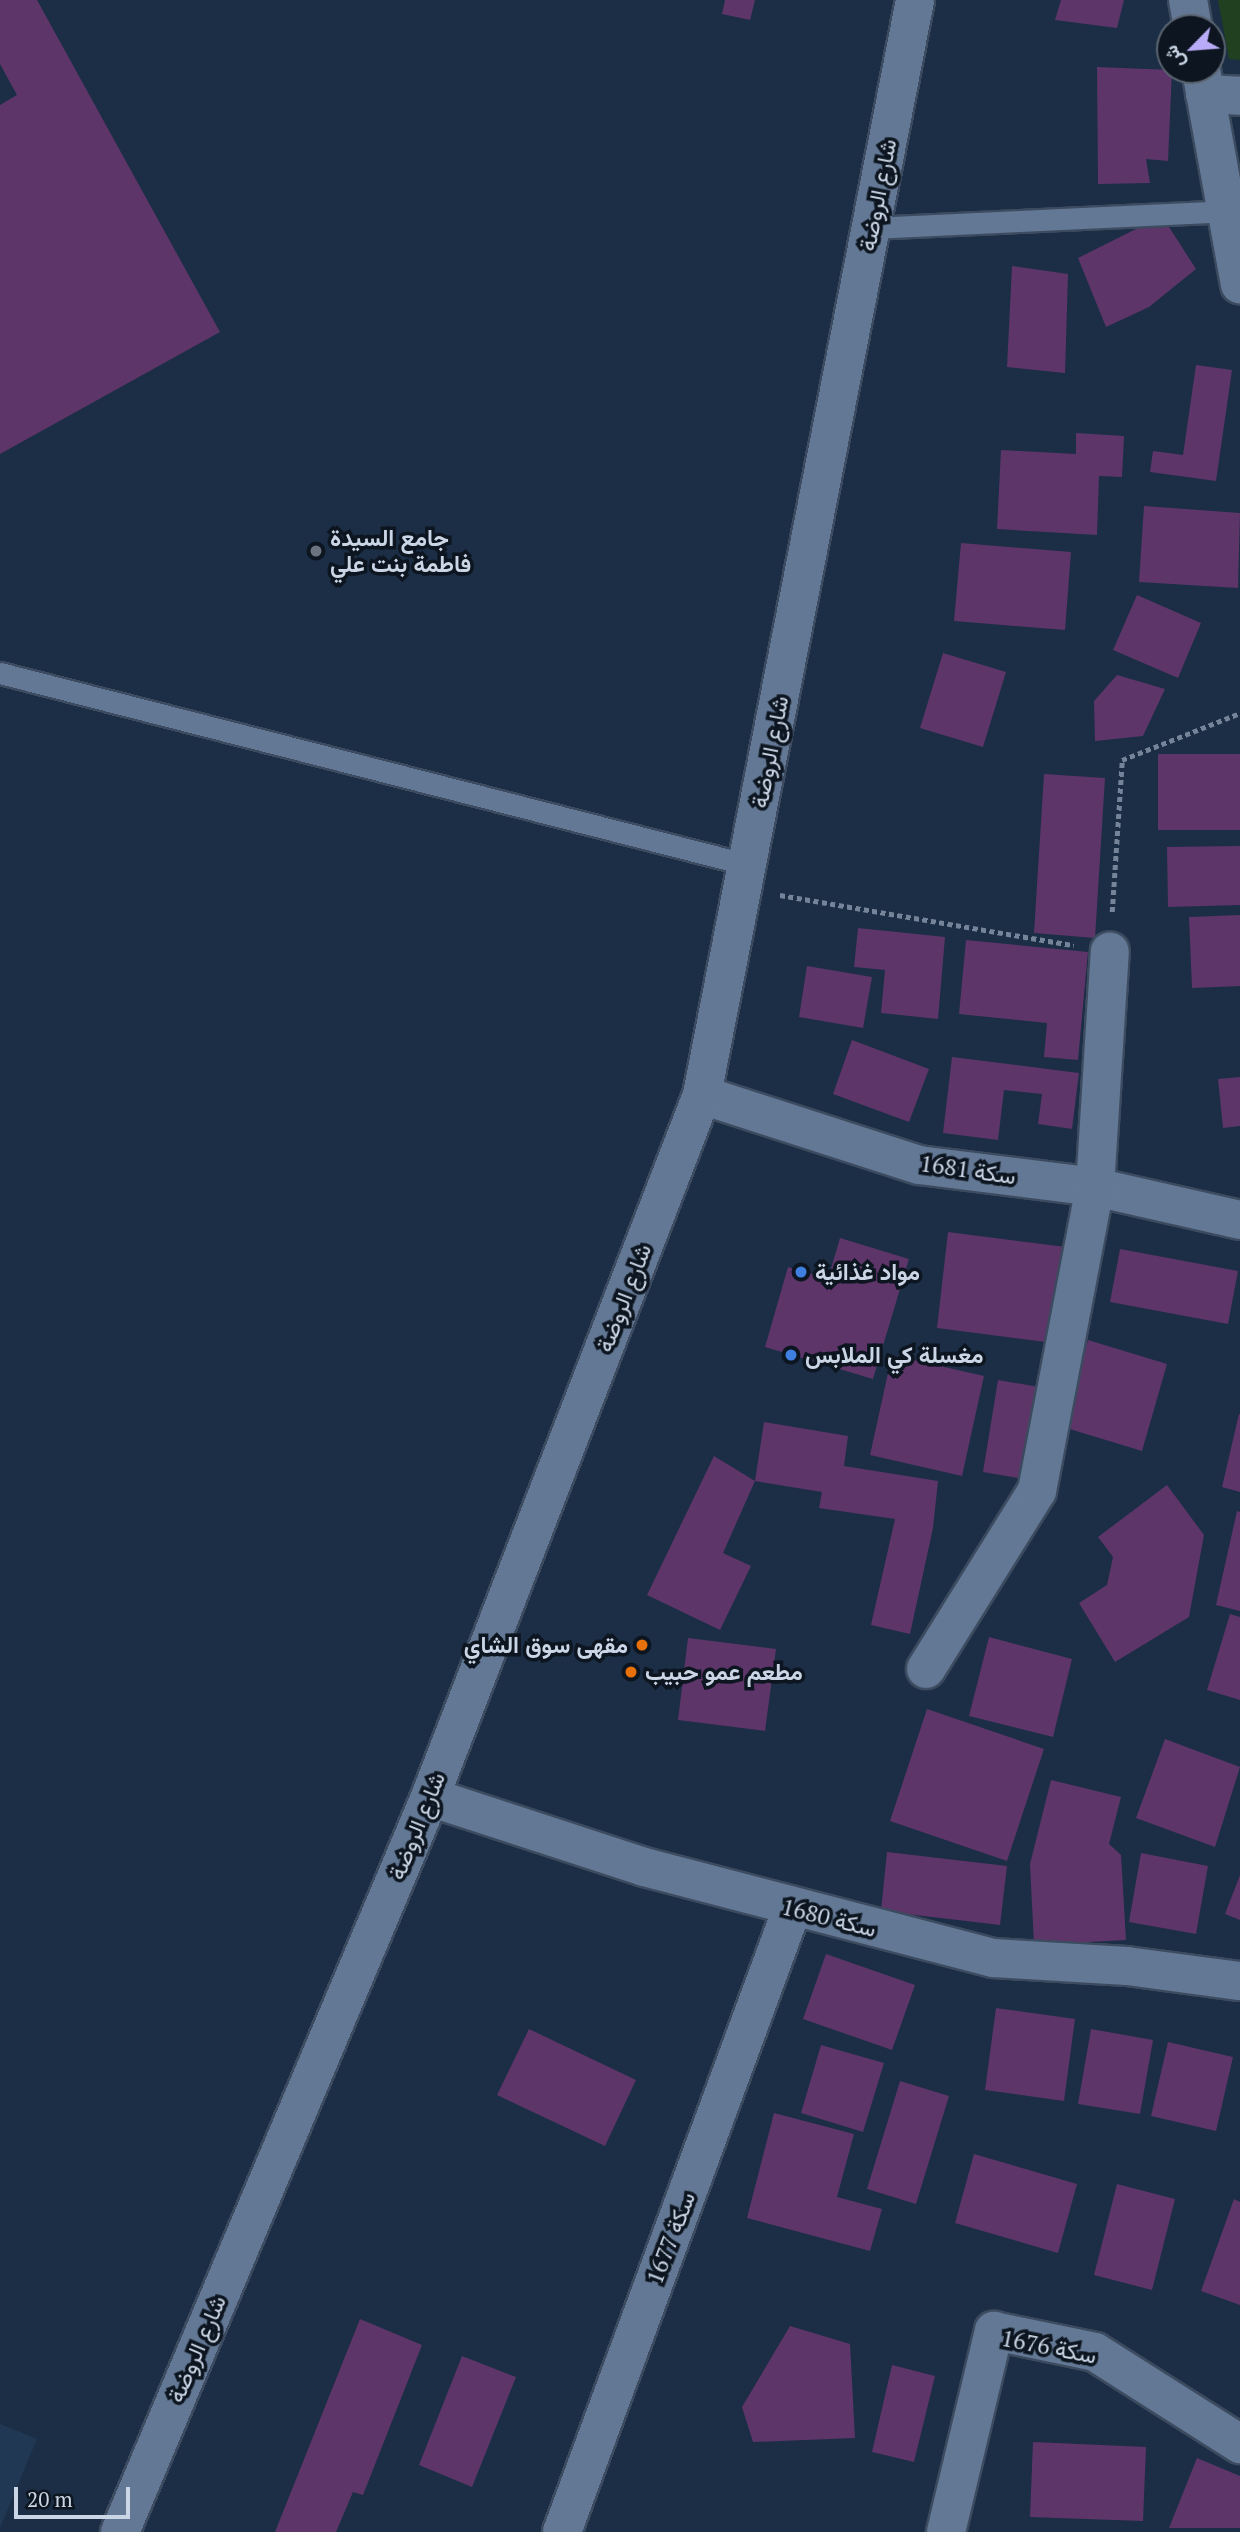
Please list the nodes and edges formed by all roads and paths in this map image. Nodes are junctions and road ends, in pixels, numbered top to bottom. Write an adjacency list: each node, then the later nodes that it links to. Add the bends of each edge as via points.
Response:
1 (915, 0): 4 (street, شارع الروضة)
2 (1215, 87): 3 (street)
3 (1226, 211): 4 (lane); 5 (street)
4 (872, 228): 8 (street, شارع الروضة)
5 (1240, 284)
6 (0, 673): 8 (lane)
7 (1240, 713): 9 (path, via 1122,760)
8 (747, 874): 9 (path, via 797,901); 10 (street, شارع الروضة)
9 (1110, 951): 11 (street)
10 (702, 1095): 11 (street, سكة 1681, via 919,1165); 14 (street, شارع الروضة)
11 (1095, 1188): 12 (street, سكة 1681); 13 (street, via 1037,1491)
12 (1240, 1220)
13 (926, 1670)
14 (430, 1797): 15 (street, سكة 1680, via 643,1867); 18 (street, شارع الروضة)
15 (793, 1909): 16 (street, سكة 1680, via 993,1958 1126,1966); 19 (street, سكة 1677)
16 (1240, 1981)
17 (1240, 2444): 20 (street, سكة 1676, via 1095,2352 994,2331)
18 (120, 2532)
19 (562, 2532)
20 (946, 2532)

